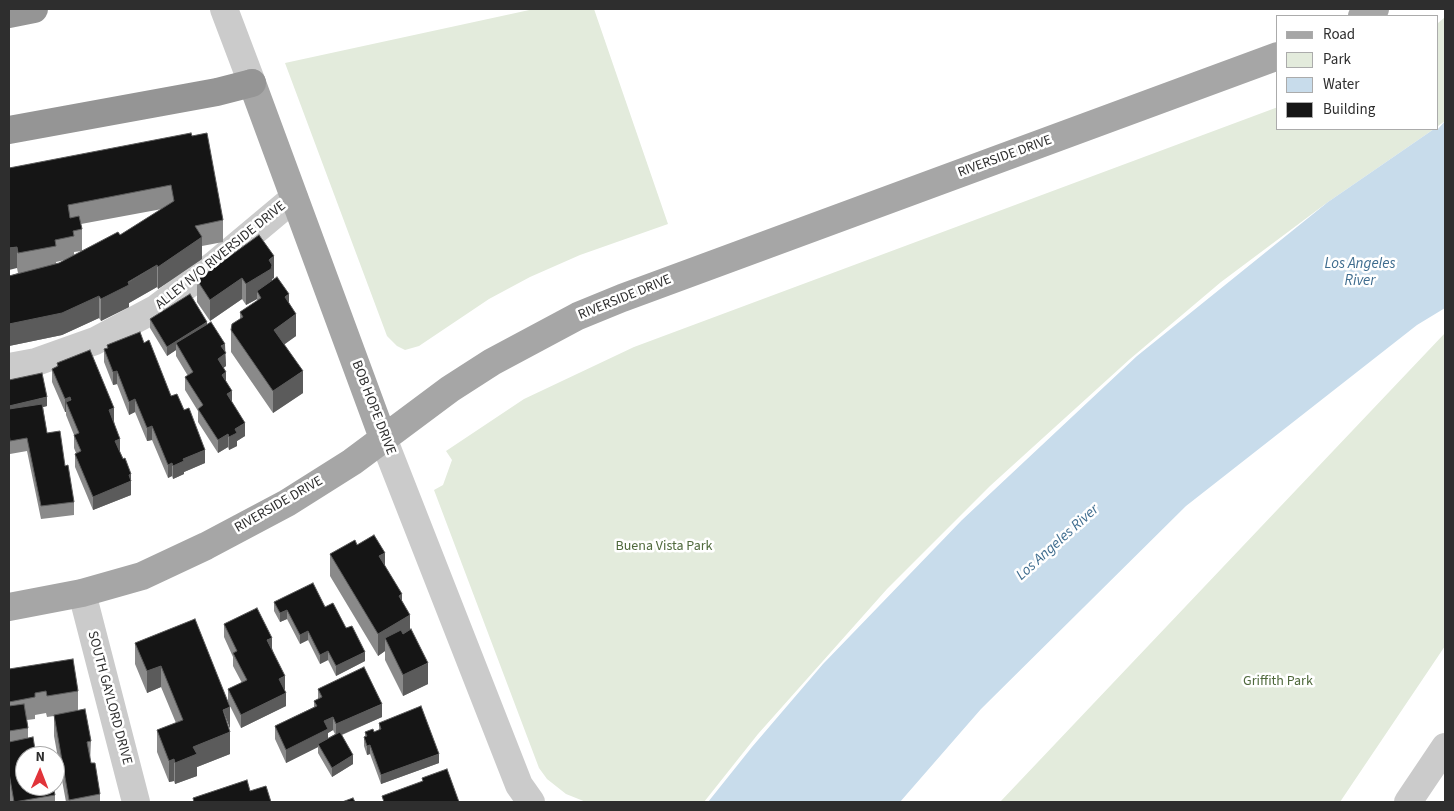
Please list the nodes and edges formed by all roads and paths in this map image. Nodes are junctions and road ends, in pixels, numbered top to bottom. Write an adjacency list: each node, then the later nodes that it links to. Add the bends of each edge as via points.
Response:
1 (34, 9): 4 (highway)
2 (224, 9): 7 (street, BOB HOPE DRIVE)
3 (1375, 9): 5 (main road)
4 (9, 14)
5 (1364, 15)
6 (1276, 57): 11 (main road, RIVERSIDE DRIVE, via 578,316 492,362)
7 (252, 83): 8 (highway); 9 (main road, BOB HOPE DRIVE)
8 (9, 130)
9 (294, 198): 10 (street, ALLEY N/O RIVERSIDE DRIVE, via 214,266 157,308 95,341 36,362); 11 (main road, BOB HOPE DRIVE)
10 (9, 367)
11 (383, 438): 12 (main road, RIVERSIDE DRIVE, via 288,503 206,546 142,576); 16 (street, BOB HOPE DRIVE, via 519,785)
12 (82, 593): 13 (main road, RIVERSIDE DRIVE); 15 (street, SOUTH GAYLORD DRIVE)
13 (9, 607)
14 (1445, 748): 17 (street)
15 (136, 802)
16 (531, 802)
17 (1408, 802)

